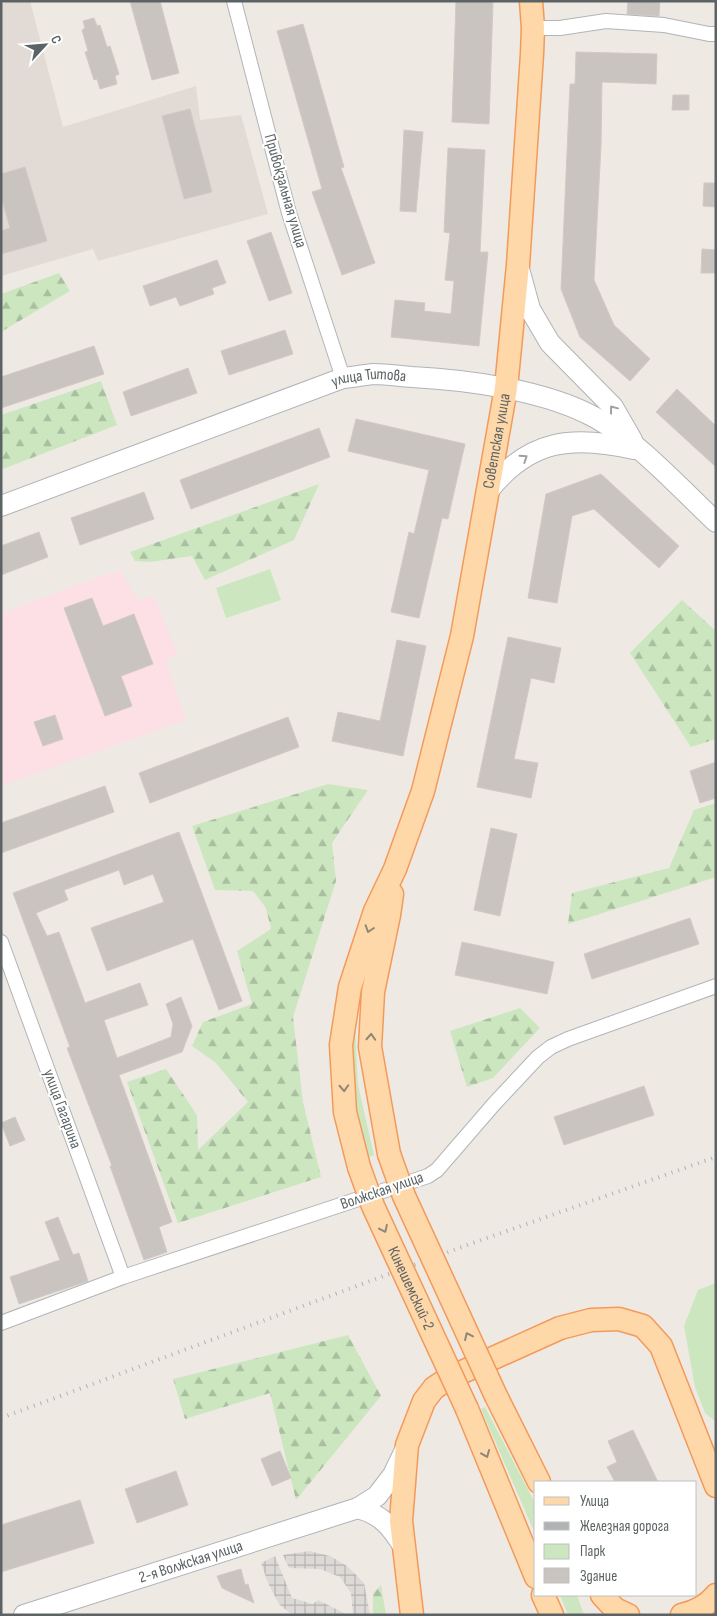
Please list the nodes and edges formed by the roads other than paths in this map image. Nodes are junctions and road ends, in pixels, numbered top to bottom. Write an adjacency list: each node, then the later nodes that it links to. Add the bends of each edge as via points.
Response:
1 (234, 1): 6 (street, Привокзальная улица, via 289,213)
2 (531, 1): 3 (main road, Советская улица)
3 (533, 28): 4 (street, via 560,28 606,21); 5 (main road, Советская улица)
4 (716, 34)
5 (518, 265): 7 (main road, Советская улица); 8 (main road, one-way to 5, via 613,407 550,343 530,309)
6 (344, 378): 7 (main road, улица Титова, via 374,374 437,378); 10 (main road, улица Титова)
7 (506, 388): 8 (main road, улица Титова, via 560,402 596,418); 9 (main road, Советская улица)
8 (638, 450): 9 (main road, one-way to 8, via 530,453 555,444 592,442); 11 (main road, улица Титова)
9 (489, 490): 12 (main road, Советская улица, via 462,636 423,791)
10 (1, 506)
11 (716, 522)
12 (395, 868): 18 (main road, Кинешемский-2, one-way to 12, bridge, via 404,1196 389,1154 370,1047 373,992); 22 (main road, Кинешемский-2, one-way to 22, bridge, via 375,911 350,987 341,1045 345,1112 373,1206 467,1409)
13 (1, 942): 15 (street, улица Гагарина)
14 (716, 986): 15 (street, Волжская улица, via 551,1047 538,1056 437,1170 428,1176)
15 (123, 1277): 16 (street, Волжская улица)
16 (1, 1323)
17 (407, 1445): 19 (main road, via 424,1402 434,1388 449,1378 560,1328 590,1320 619,1319 643,1326 661,1346); 20 (main road, 2-я Волжская улица, via 393,1474 377,1496); 21 (main road, via 401,1521)
18 (538, 1481)
19 (716, 1486)
20 (358, 1508): 21 (main road, via 373,1513 394,1531); 28 (main road, 2-я Волжская улица)
21 (405, 1549): 29 (main road)
22 (534, 1572)
23 (716, 1595): 34 (main road)
24 (539, 1596): 30 (main road)
25 (544, 1596): 31 (main road)
26 (591, 1596): 32 (main road)
27 (603, 1596): 33 (main road, via 615,1609)
28 (24, 1615)
29 (412, 1615)
30 (542, 1615)
31 (552, 1615)
32 (598, 1615)
33 (628, 1615)
34 (682, 1615)

